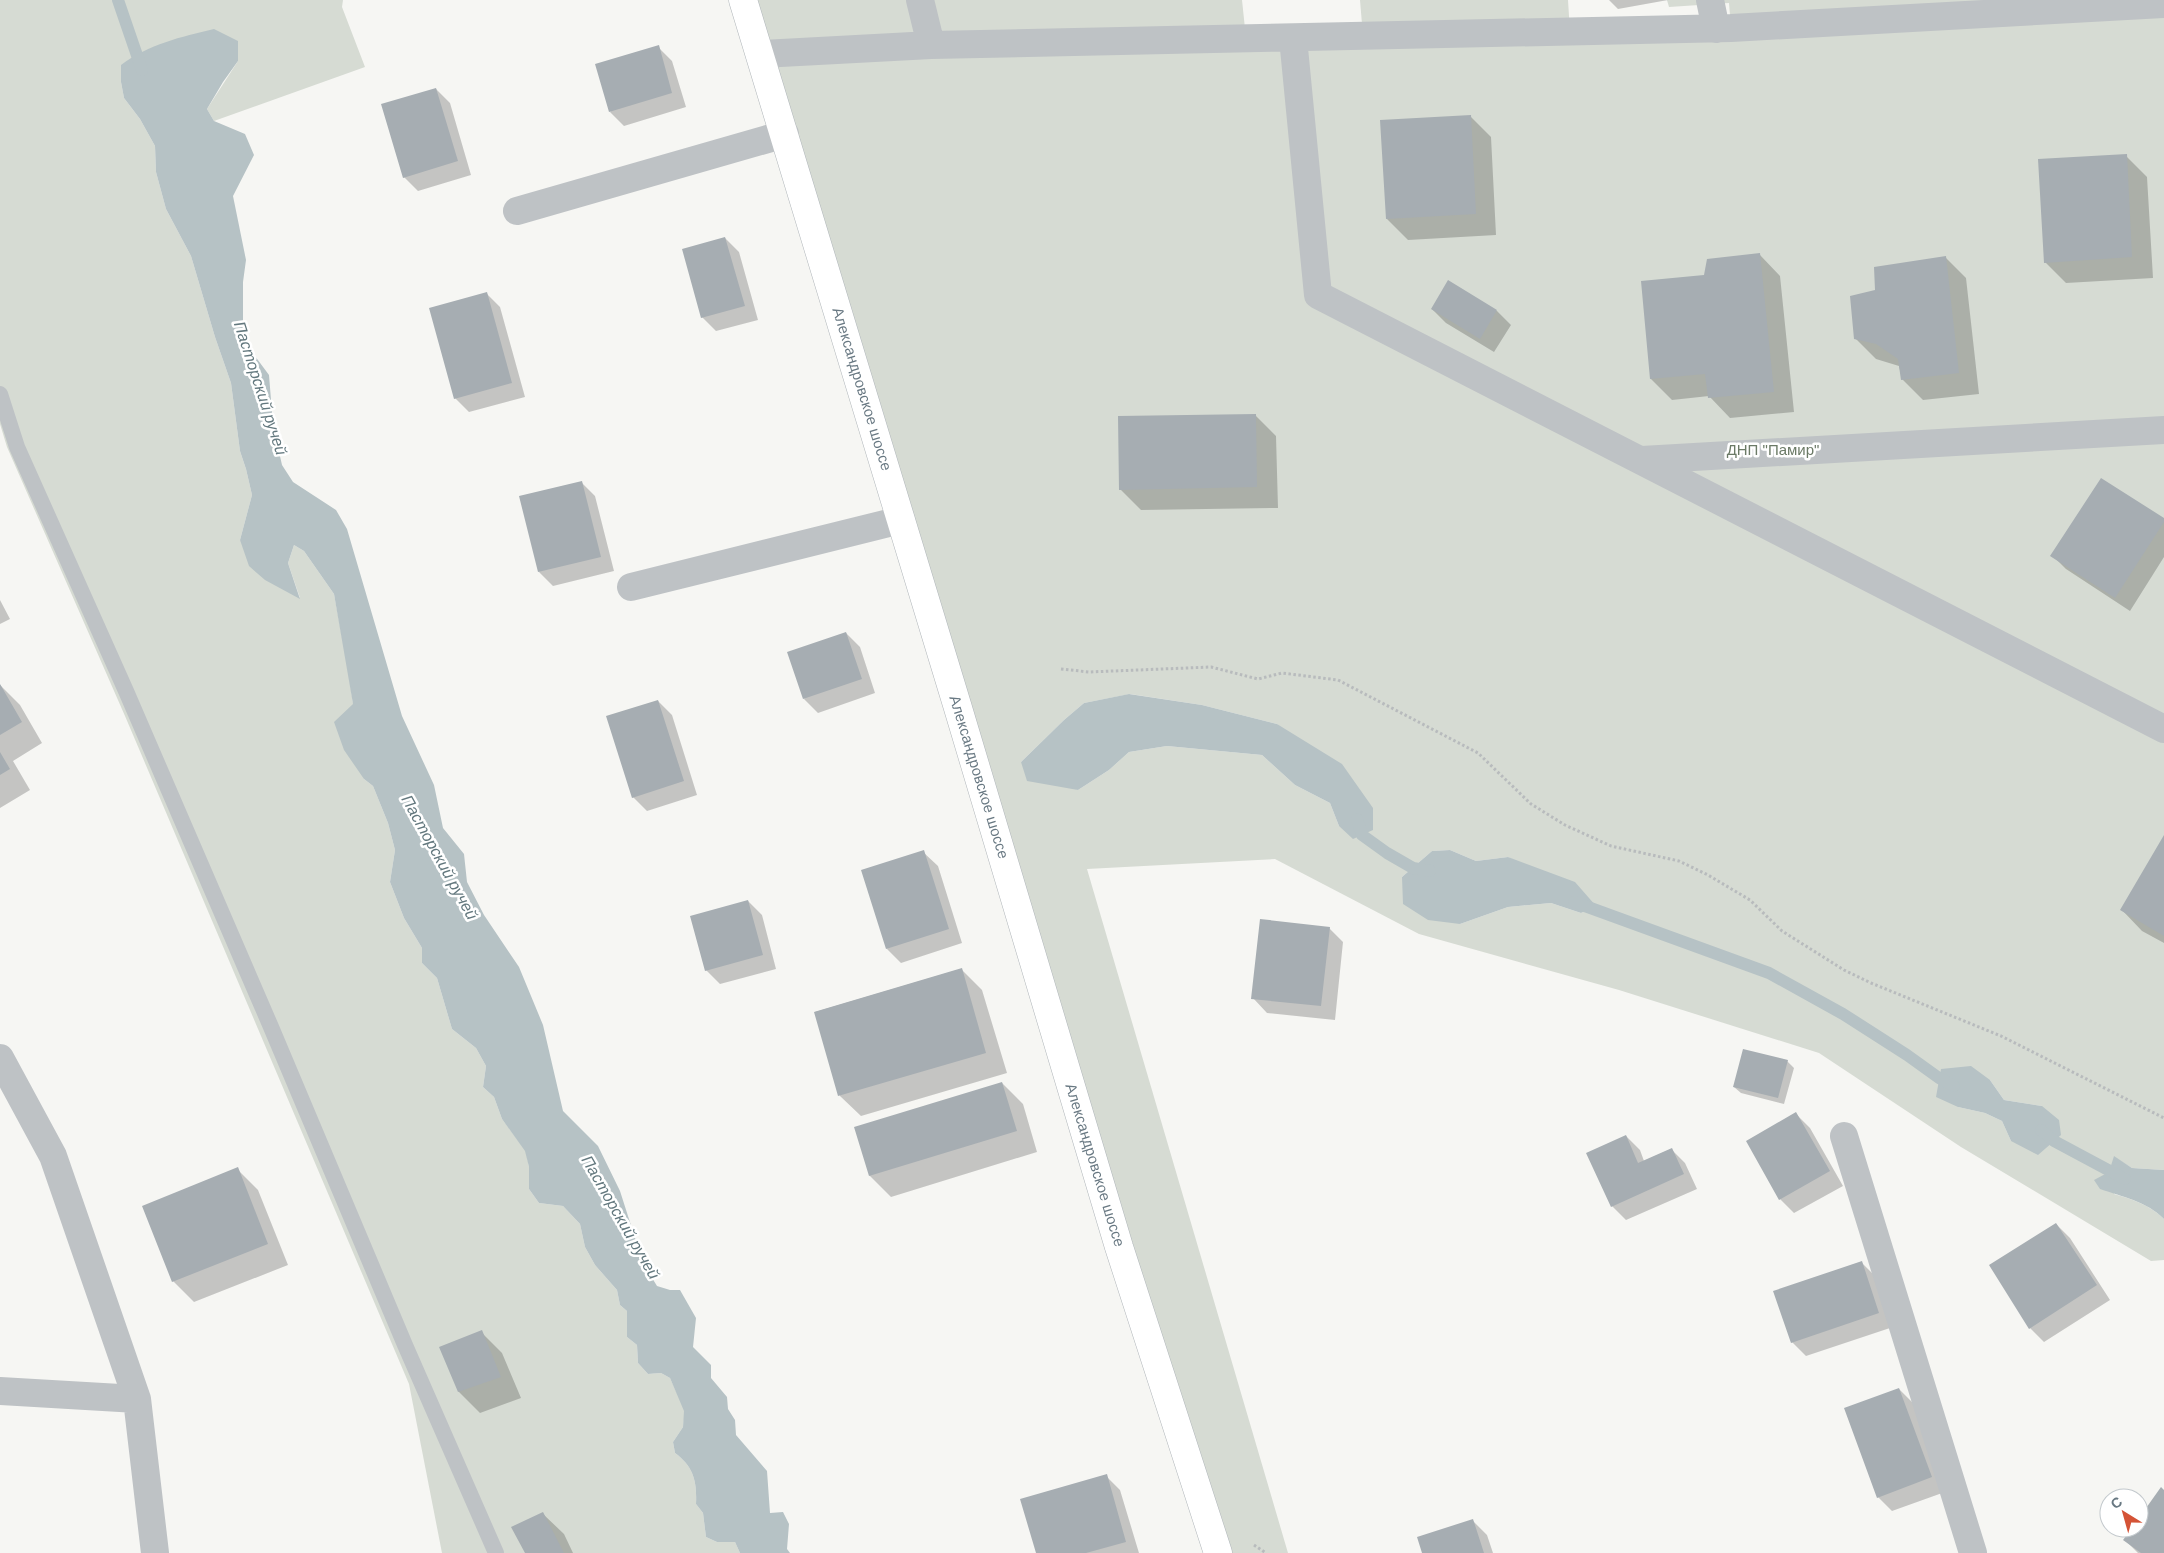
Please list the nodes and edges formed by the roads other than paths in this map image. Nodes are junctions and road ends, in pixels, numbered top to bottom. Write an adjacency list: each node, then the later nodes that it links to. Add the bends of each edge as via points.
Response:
1 (743, 0): 8 (street, Александровское шоссе)
2 (920, 0): 7 (street)
3 (1710, 0): 5 (street)
4 (2164, 4): 5 (street)
5 (1716, 29): 6 (street)
6 (1293, 38): 7 (street); 13 (street, via 1318,295)
7 (931, 45): 8 (street)
8 (760, 54): 9 (street, Александровское шоссе)
9 (784, 134): 10 (street); 14 (street, Александровское шоссе)
10 (517, 211)
11 (0, 394): 22 (lane, via 17,447 130,700)
12 (2164, 430): 13 (street)
13 (1642, 460): 16 (street)
14 (901, 520): 15 (street); 23 (street, Александровское шоссе, via 1120,1248)
15 (631, 587)
16 (2164, 729)
17 (0, 1058): 20 (street, via 54,1156)
18 (1844, 1136): 24 (street)
19 (0, 1391): 20 (street)
20 (137, 1399): 21 (street)
21 (154, 1553)
22 (496, 1553)
23 (1218, 1553)
24 (1973, 1553)

